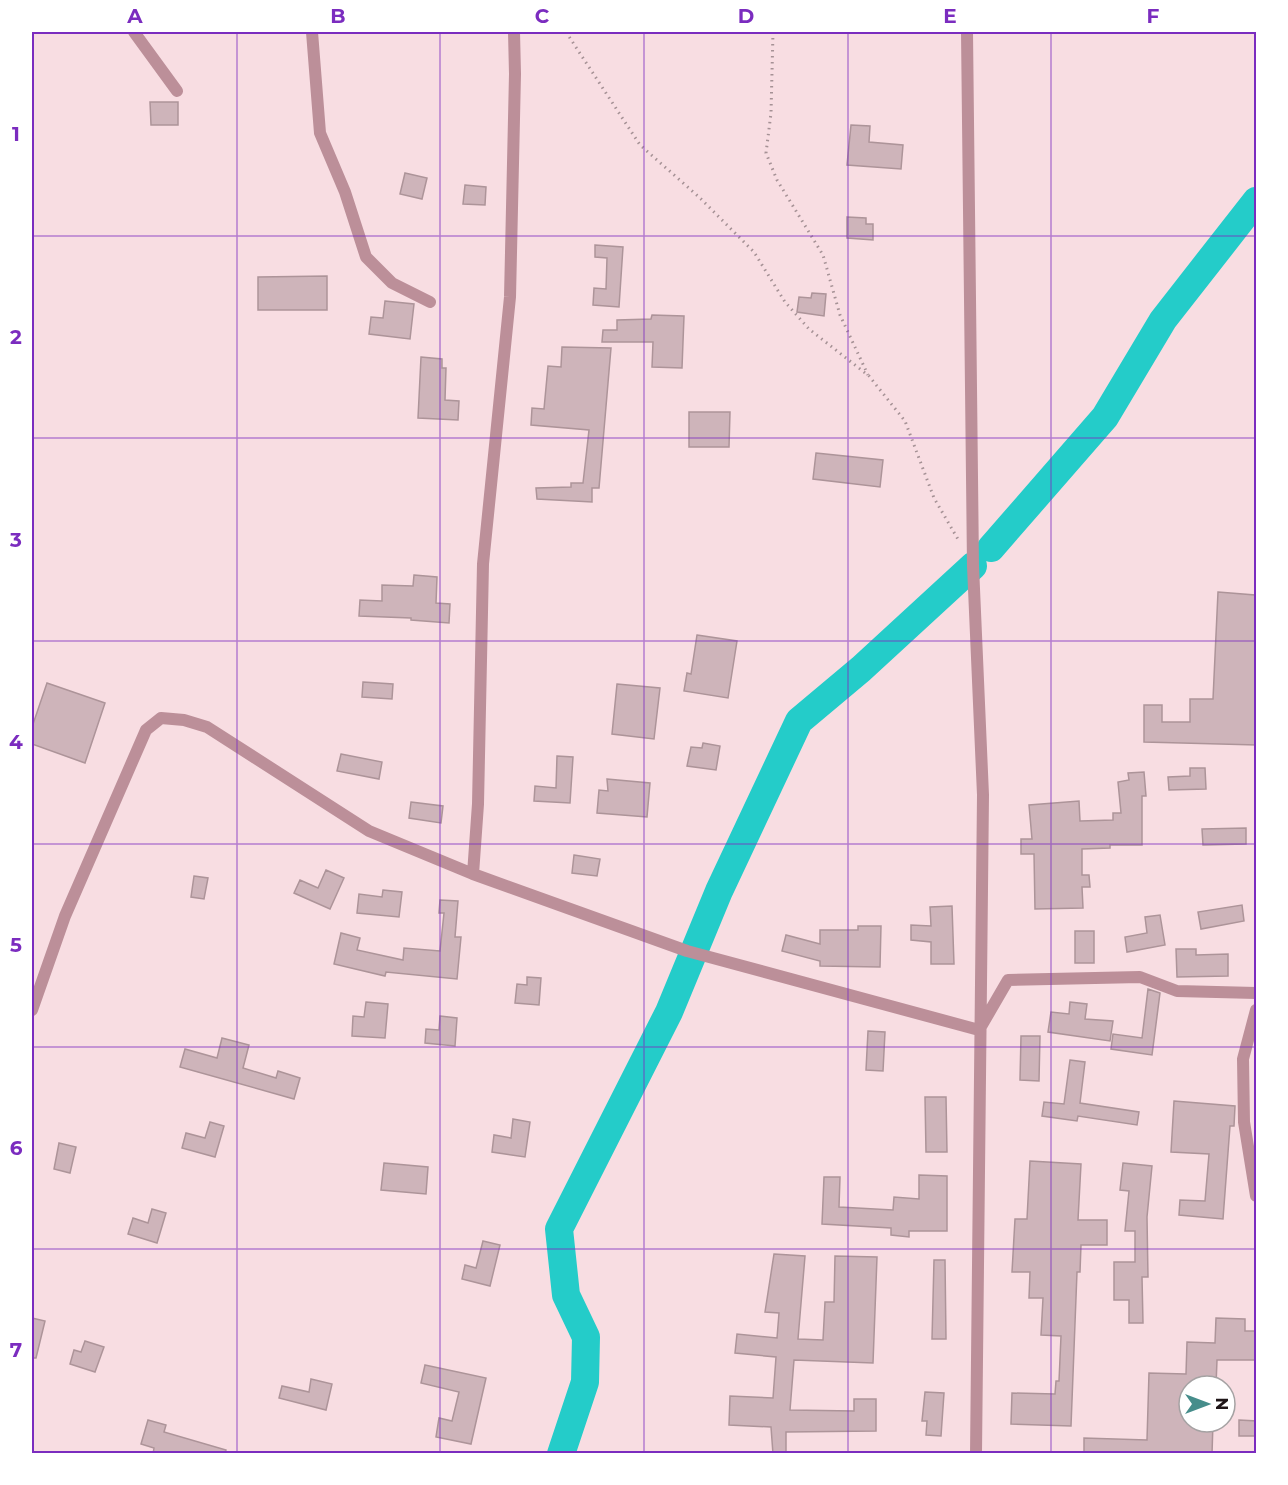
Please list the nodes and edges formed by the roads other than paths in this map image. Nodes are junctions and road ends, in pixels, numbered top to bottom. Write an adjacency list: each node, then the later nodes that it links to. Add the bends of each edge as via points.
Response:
1 (134, 32): 5 (street)
2 (312, 32): 6 (street, via 320,133 366,257 392,284)
3 (514, 32): 7 (street, via 510,297 483,564)
4 (967, 32): 11 (street, via 973,566 983,795)
5 (177, 92)
6 (430, 302)
7 (473, 873): 9 (street, via 369,831 207,727 161,718 146,730 65,916); 11 (street, via 687,951)
8 (1257, 993): 11 (street, via 1177,991 1140,977 1008,980)
9 (32, 1010)
10 (1257, 1010): 12 (street, via 1243,1059 1244,1122)
11 (979, 1030): 13 (street)
12 (1257, 1197)
13 (976, 1454)

